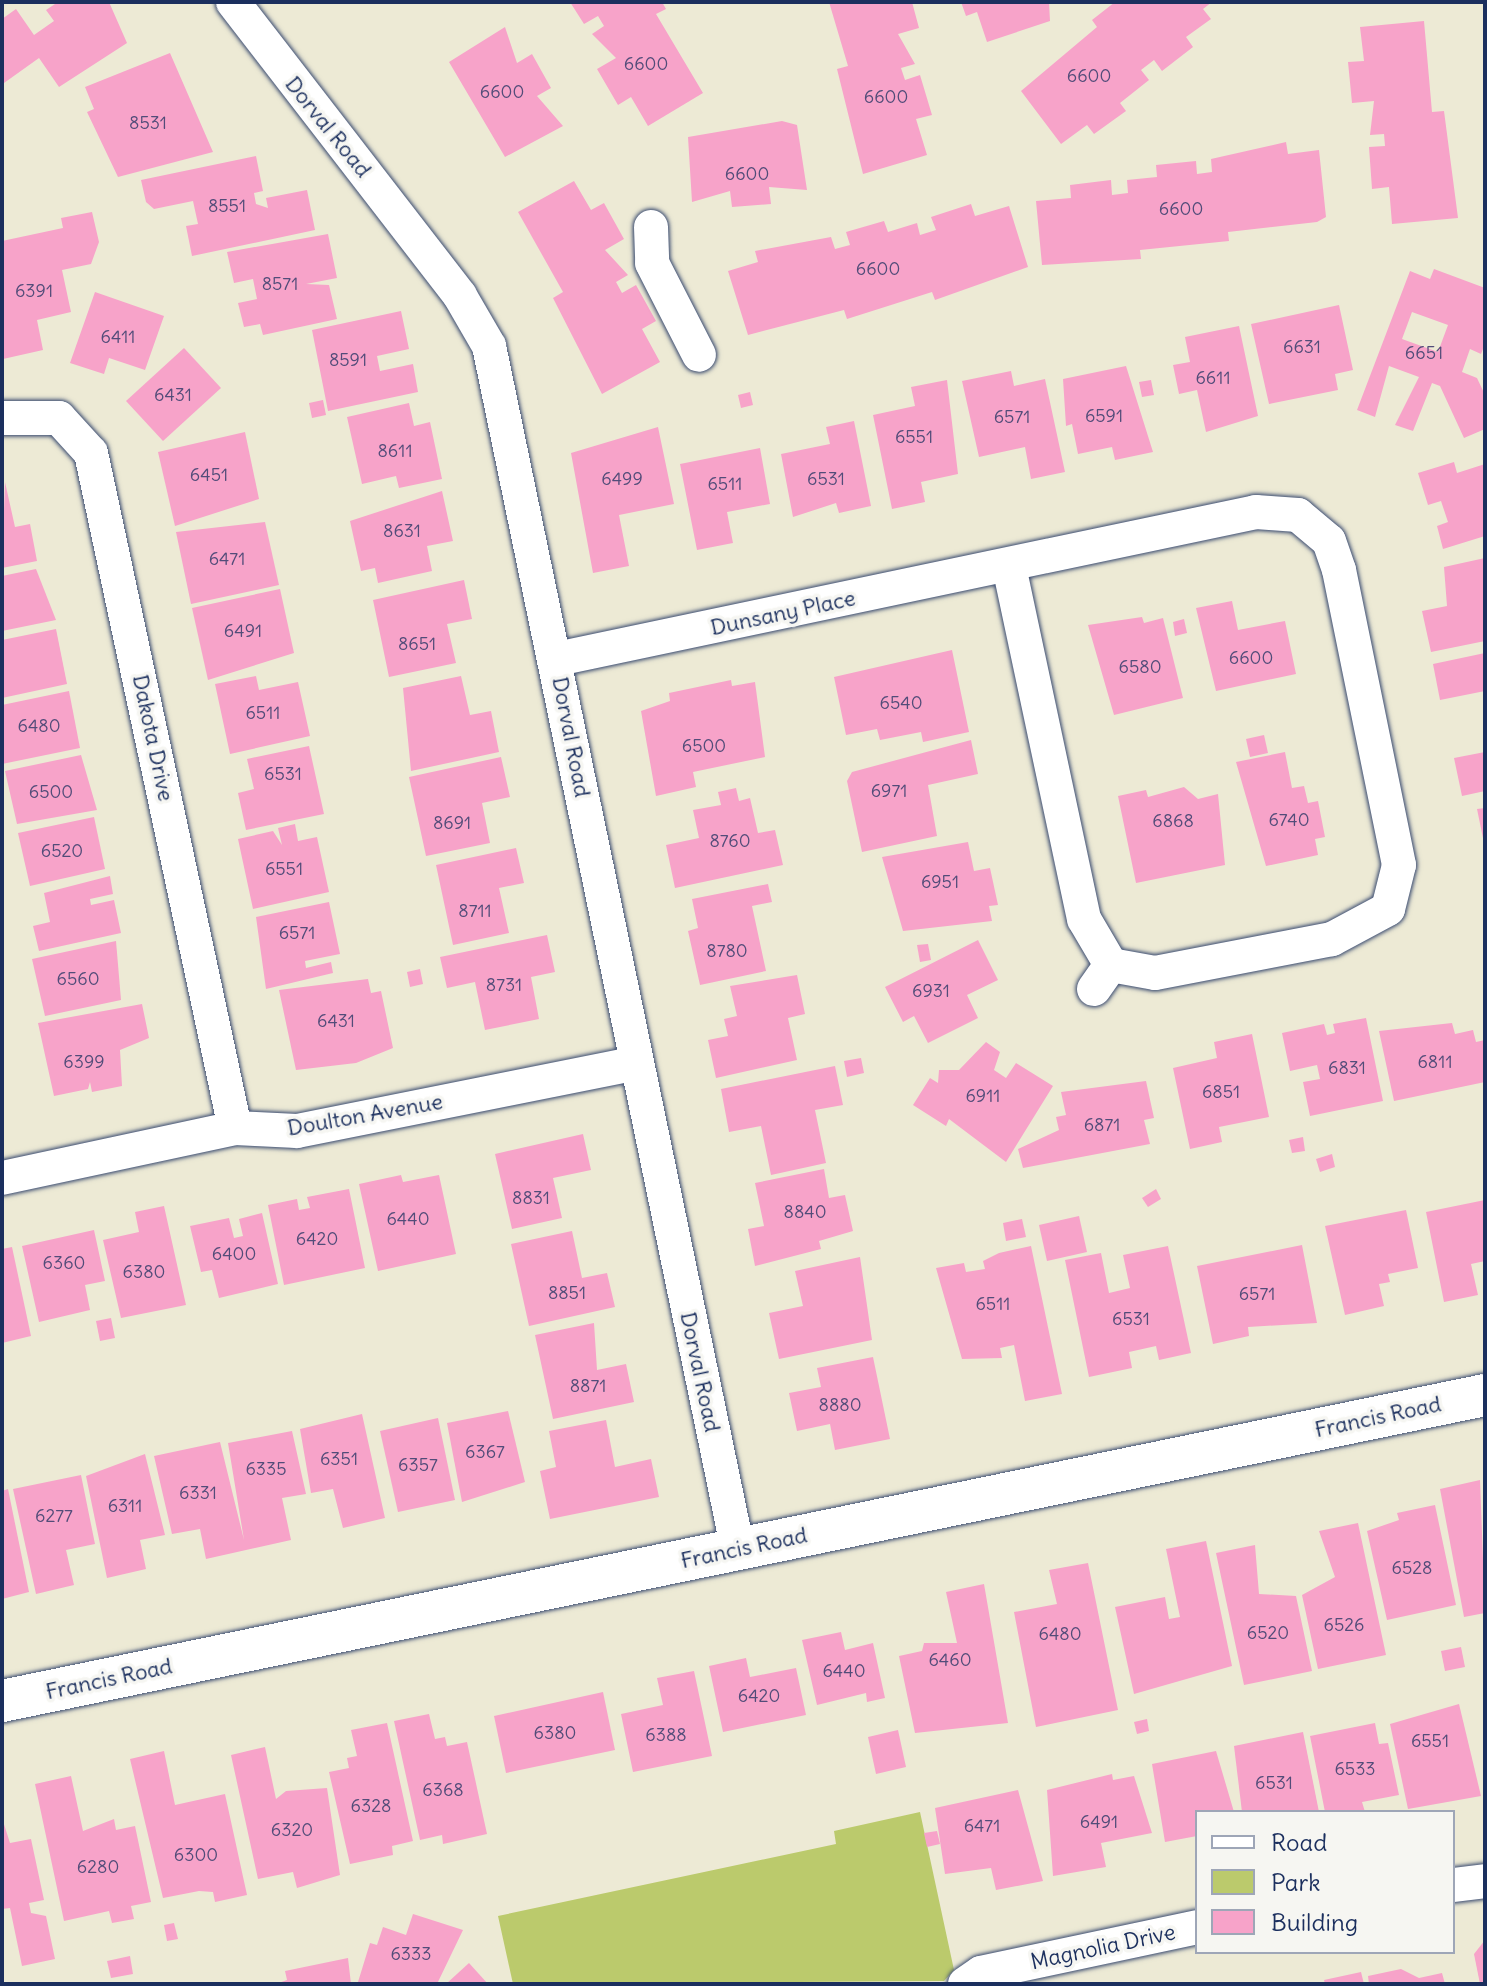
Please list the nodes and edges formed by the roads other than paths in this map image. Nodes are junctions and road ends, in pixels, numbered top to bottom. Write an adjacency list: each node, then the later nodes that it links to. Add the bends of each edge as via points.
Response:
1 (233, 2): 6 (street, Dorval Road, via 460,296 489,346)
2 (651, 227): 3 (street, via 652,263)
3 (699, 355)
4 (2, 418): 8 (street, Dakota Drive, via 59,418 91,453)
5 (1009, 567): 5 (street, Dunsany Place, via 1084,919 1102,977 1155,973 1332,939 1399,916 1397,852 1335,556 1320,510 1256,512); 6 (street, Dunsany Place)
6 (557, 659): 7 (street, Dorval Road)
7 (633, 1064): 8 (street, Doulton Avenue, via 297,1131); 11 (street, Dorval Road)
8 (235, 1128): 9 (street, Doulton Avenue)
9 (2, 1178)
10 (1485, 1395): 11 (street, Francis Road)
11 (738, 1550): 12 (street, Francis Road)
12 (2, 1701)
13 (1485, 1881): 14 (street)
14 (1455, 1885)
15 (1195, 1927): 16 (street, Magnolia Drive, via 981,1973)
16 (965, 1984)

